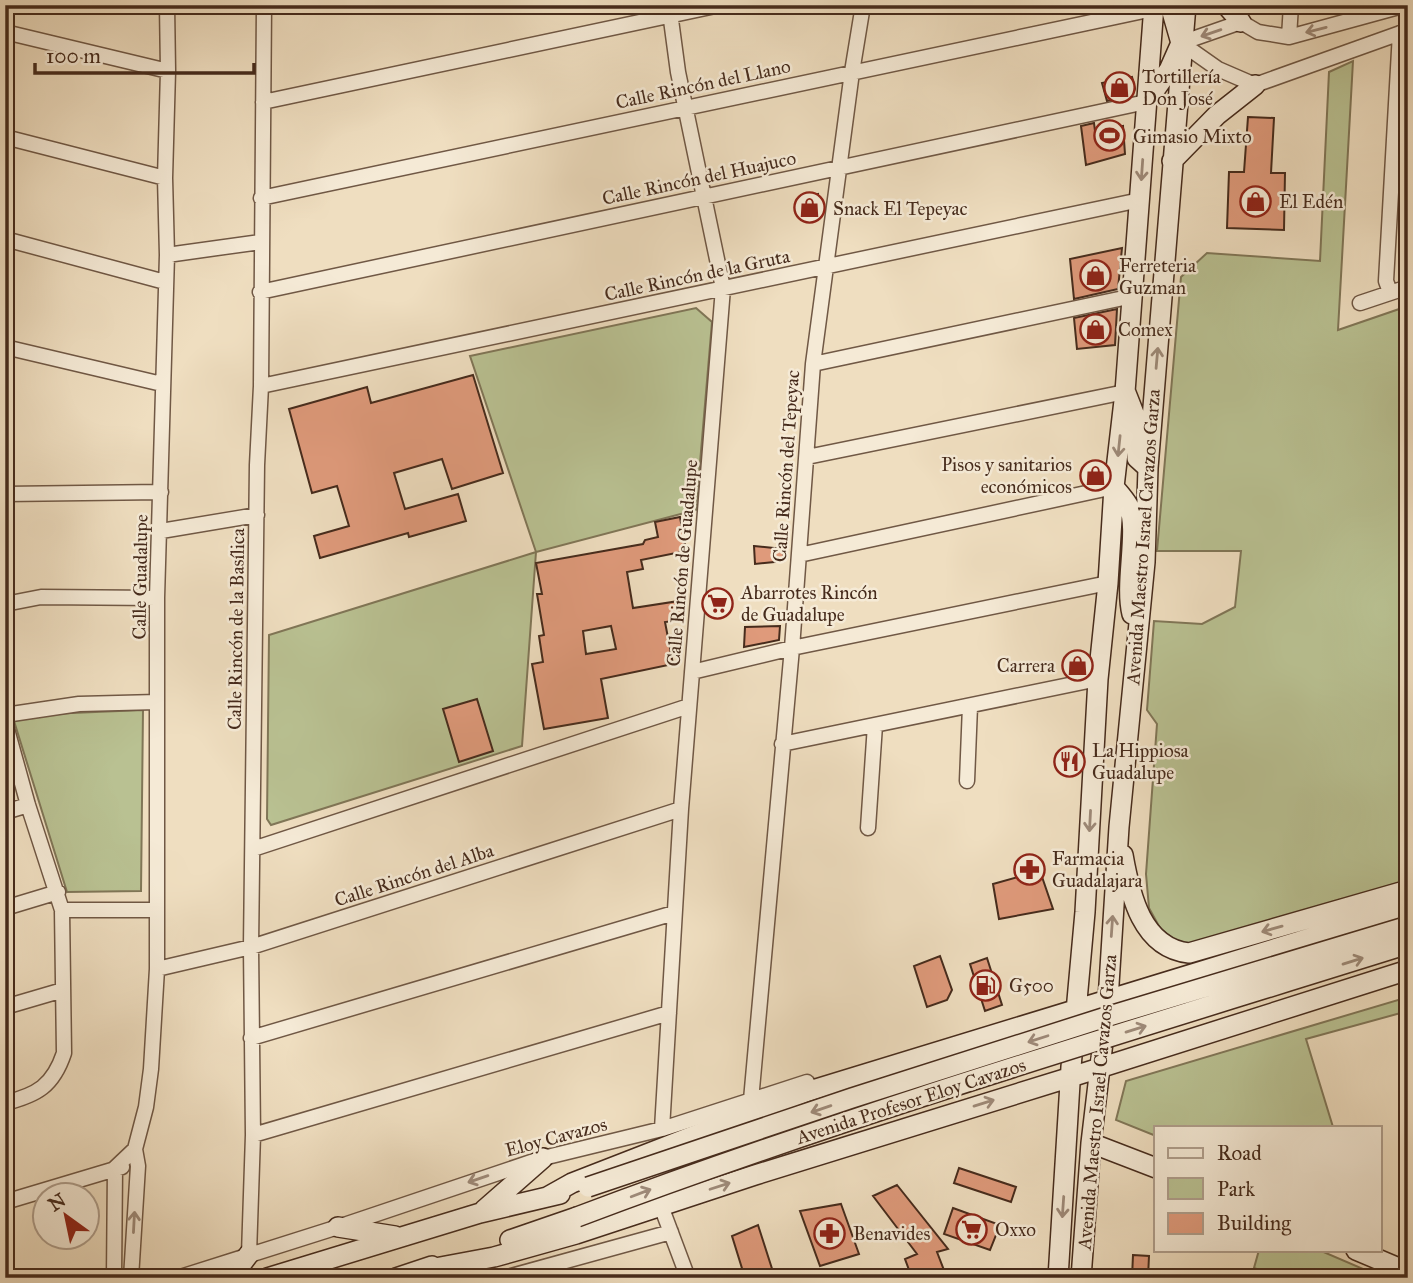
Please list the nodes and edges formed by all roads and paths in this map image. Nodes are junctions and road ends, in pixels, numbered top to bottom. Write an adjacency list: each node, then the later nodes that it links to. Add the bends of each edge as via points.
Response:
1 (167, 5): 16 (street, Calle Guadalupe)
2 (720, 5): 10 (street)
3 (863, 5): 17 (street, Calle Rincón del Tepeyac)
4 (1186, 5): 15 (main road, Avenida Maestro Israel Cavazos Garza)
5 (1226, 5): 11 (main road)
6 (1291, 5): 14 (street)
7 (1406, 5): 14 (street, one-way to 14)
8 (267, 6): 19 (street, Calle Rincón de la Basílica)
9 (1159, 6): 15 (main road); 17 (street, Calle Rincón del Llano); 20 (main road, Avenida Maestro Israel Cavazos Garza)
10 (670, 11): 19 (street); 21 (street, Calle Rincón de Guadalupe)
11 (1241, 22): 14 (street, via 1258,32); 15 (street, one-way to 15)
12 (5, 32): 16 (street)
13 (1404, 32): 18 (street); 37 (street, via 1386,281)
14 (1289, 37)
15 (1181, 43): 18 (street, via 1218,69); 20 (main road, via 1169,71); 23 (main road, Avenida Maestro Israel Cavazos Garza)
16 (168, 71): 25 (street, Calle Guadalupe)
17 (852, 72): 21 (street, Calle Rincón del Llano); 24 (street, Calle Rincón del Tepeyac)
18 (1255, 85): 23 (main road, via 1234,99)
19 (263, 102): 27 (street, Calle Rincón de la Basílica)
20 (1146, 102): 24 (street, Calle Rincón del Huajuco); 28 (main road, Avenida Maestro Israel Cavazos Garza, one-way to 28)
21 (685, 107): 26 (street, Calle Rincón de Guadalupe); 27 (street, Calle Rincón del Llano)
22 (5, 137): 25 (street)
23 (1172, 161): 46 (main road, Avenida Maestro Israel Cavazos Garza, one-way to 23)
24 (840, 168): 26 (street, Calle Rincón del Huajuco); 32 (street, Calle Rincón del Tepeyac)
25 (165, 178): 31 (street, Calle Guadalupe)
26 (704, 196): 35 (street, Calle Rincón de Guadalupe); 36 (street, Calle Rincón del Huajuco)
27 (261, 198): 30 (street, Calle Rincón de la Basílica)
28 (1140, 200): 32 (street, Calle Rincón de la Gruta); 38 (main road, Avenida Maestro Israel Cavazos Garza)
29 (5, 239): 33 (street)
30 (260, 242): 31 (street); 36 (street, Calle Rincón de la Basílica)
31 (167, 255): 33 (street, Calle Guadalupe)
32 (826, 268): 35 (street, Calle Rincón de la Gruta); 41 (street, Calle Rincón del Tepeyac)
33 (165, 282): 42 (street, Calle Guadalupe)
34 (1408, 287): 37 (street)
35 (723, 288): 43 (street, Calle Rincón de la Gruta); 58 (street, Calle Rincón de Guadalupe)
36 (260, 292): 43 (street, Calle Rincón de la Basílica)
37 (1390, 292): 39 (street)
38 (1133, 296): 41 (street); 44 (main road, Avenida Maestro Israel Cavazos Garza)
39 (1360, 303)
40 (5, 346): 42 (street)
41 (813, 364): 45 (street, Calle Rincón del Tepeyac)
42 (162, 384): 48 (street, Calle Guadalupe)
43 (261, 386): 50 (street, Calle Rincón de la Basílica)
44 (1125, 392): 45 (street); 46 (main road, via 1137,421 1135,453); 47 (main road, Avenida Maestro Israel Cavazos Garza, one-way to 47)
45 (807, 457): 52 (street, Calle Rincón del Tepeyac)
46 (1147, 468): 56 (main road, Avenida Maestro Israel Cavazos Garza)
47 (1114, 487): 52 (street); 53 (main road, Avenida Maestro Israel Cavazos Garza); 56 (main road, via 1130,510 1129,599)
48 (161, 492): 49 (street); 51 (street, Calle Guadalupe)
49 (5, 495)
50 (257, 515): 51 (street); 73 (street, Calle Rincón de la Basílica)
51 (161, 531): 54 (street, Calle Guadalupe)
52 (799, 555): 57 (street, Calle Rincón del Tepeyac)
53 (1108, 583): 57 (street); 59 (main road, Avenida Maestro Israel Cavazos Garza)
54 (158, 598): 55 (street, via 41,597); 60 (street, Calle Guadalupe)
55 (5, 604)
56 (1138, 624): 71 (main road, Avenida Maestro Israel Cavazos Garza)
57 (792, 648): 58 (street); 66 (street, Calle Rincón del Tepeyac)
58 (692, 671): 61 (street, Calle Rincón de Guadalupe)
59 (1098, 679): 62 (street); 91 (main road, Avenida Maestro Israel Cavazos Garza, one-way to 91)
60 (157, 702): 63 (street, via 79,704); 79 (street, Calle Guadalupe)
61 (689, 706): 69 (street, Calle Rincón de Guadalupe); 73 (street)
62 (970, 706): 65 (street); 67 (street)
63 (5, 715)
64 (5, 722): 68 (street)
65 (875, 725): 66 (street); 72 (street)
66 (782, 744): 100 (street, Calle Rincón del Tepeyac)
67 (967, 781)
68 (28, 805): 70 (street); 75 (street)
69 (681, 809): 80 (street, Calle Rincón de Guadalupe); 83 (street, Calle Rincón del Alba)
70 (5, 812)
71 (1119, 827): 74 (main road, one-way to 71, via 1189,953 1174,951 1161,943 1140,915); 89 (main road, Avenida Maestro Israel Cavazos Garza, one-way to 71)
72 (868, 828)
73 (253, 849): 83 (street, Calle Rincón de la Basílica)
74 (1408, 890)
75 (58, 892): 76 (street); 78 (street)
76 (5, 908)
77 (1408, 908): 84 (main road, Avenida Profesor Eloy Cavazos)
78 (62, 910): 79 (street); 88 (street)
79 (157, 910): 85 (street, Calle Guadalupe)
80 (674, 914): 93 (street, Calle Rincón de Guadalupe); 95 (street)
81 (1408, 926): 112 (main road, Avenida Profesor Eloy Cavazos, one-way to 112, bridge, via 1106,1017)
82 (1408, 944): 121 (main road, Avenida Profesor Eloy Cavazos, one-way to 82, bridge, via 929,1094)
83 (251, 947): 85 (street, Calle Rincón del Alba); 95 (street, Calle Rincón de la Basílica)
84 (1270, 951): 87 (main road, Avenida Profesor Eloy Cavazos); 92 (main road, via 1254,976 1256,991 1265,1004)
85 (157, 969): 107 (street, Calle Guadalupe, via 151,1069)
86 (1408, 970): 92 (main road, Avenida Profesor Eloy Cavazos)
87 (1197, 972): 89 (main road, Avenida Profesor Eloy Cavazos); 94 (main road, via 1211,974 1229,993 1231,1007)
88 (63, 990): 90 (street); 101 (street, via 64,1053 59,1069 41,1090)
89 (1108, 1000): 91 (main road, Avenida Profesor Eloy Cavazos); 98 (main road, Avenida Maestro Israel Cavazos Garza)
90 (5, 1007)
91 (1077, 1009): 96 (main road, Avenida Profesor Eloy Cavazos); 99 (main road, Avenida Maestro Israel Cavazos Garza)
92 (1279, 1011): 94 (main road, Avenida Profesor Eloy Cavazos)
93 (668, 1013): 103 (street, Calle Rincón de Guadalupe); 105 (street)
94 (1217, 1030): 98 (main road, Avenida Profesor Eloy Cavazos)
95 (251, 1038): 105 (street, Calle Rincón de la Basílica)
96 (944, 1049): 97 (main road, Avenida Profesor Eloy Cavazos); 102 (main road, via 930,1079 934,1093)
97 (882, 1068): 100 (street, Eloy Cavazos, via 849,1072); 104 (main road, via 911,1072 922,1088 922,1109); 112 (main road, Avenida Profesor Eloy Cavazos, via 806,1092 572,1183)
98 (1100, 1068): 99 (main road, Avenida Profesor Eloy Cavazos); 106 (main road, Avenida Maestro Israel Cavazos Garza)
99 (1071, 1077): 102 (main road, Avenida Profesor Eloy Cavazos, one-way to 99); 131 (main road, Avenida Maestro Israel Cavazos Garza, one-way to 131)
100 (751, 1100): 103 (street, Eloy Cavazos)
101 (5, 1103)
102 (955, 1112): 104 (main road, Avenida Profesor Eloy Cavazos)
103 (662, 1129): 108 (street, Eloy Cavazos)
104 (903, 1129): 114 (main road, Avenida Profesor Eloy Cavazos, one-way to 104)
105 (253, 1135): 120 (street, Calle Rincón de la Basílica)
106 (1091, 1143): 110 (main road); 132 (main road, Avenida Maestro Israel Cavazos Garza)
107 (135, 1149): 109 (street, Calle Guadalupe); 111 (street)
108 (543, 1158): 115 (main road); 116 (street, Eloy Cavazos, one-way to 116)
109 (138, 1166): 111 (street); 124 (street, Calle Guadalupe, one-way to 109)
110 (1154, 1167)
111 (115, 1168): 113 (street); 123 (street)
112 (547, 1197): 115 (main road, Avenida Profesor Eloy Cavazos)
113 (5, 1202)
114 (661, 1206): 117 (street); 121 (main road, Avenida Profesor Eloy Cavazos, via 494,1257)
115 (480, 1213): 118 (main road, Avenida Profesor Eloy Cavazos)
116 (338, 1227): 118 (main road); 120 (street, Eloy Cavazos)
117 (671, 1232): 129 (street); 130 (street)
118 (400, 1237): 127 (main road, Avenida Profesor Eloy Cavazos)
119 (1361, 1252): 122 (main road)
120 (249, 1254): 125 (street, Eloy Cavazos); 126 (main road)
121 (419, 1270): 128 (main road, Avenida Profesor Eloy Cavazos)
122 (1408, 1272)
123 (114, 1278)
124 (131, 1278)
125 (177, 1278)
126 (232, 1278)
127 (267, 1278)
128 (397, 1278)
129 (504, 1278)
130 (688, 1278)
131 (1058, 1278)
132 (1081, 1278)

